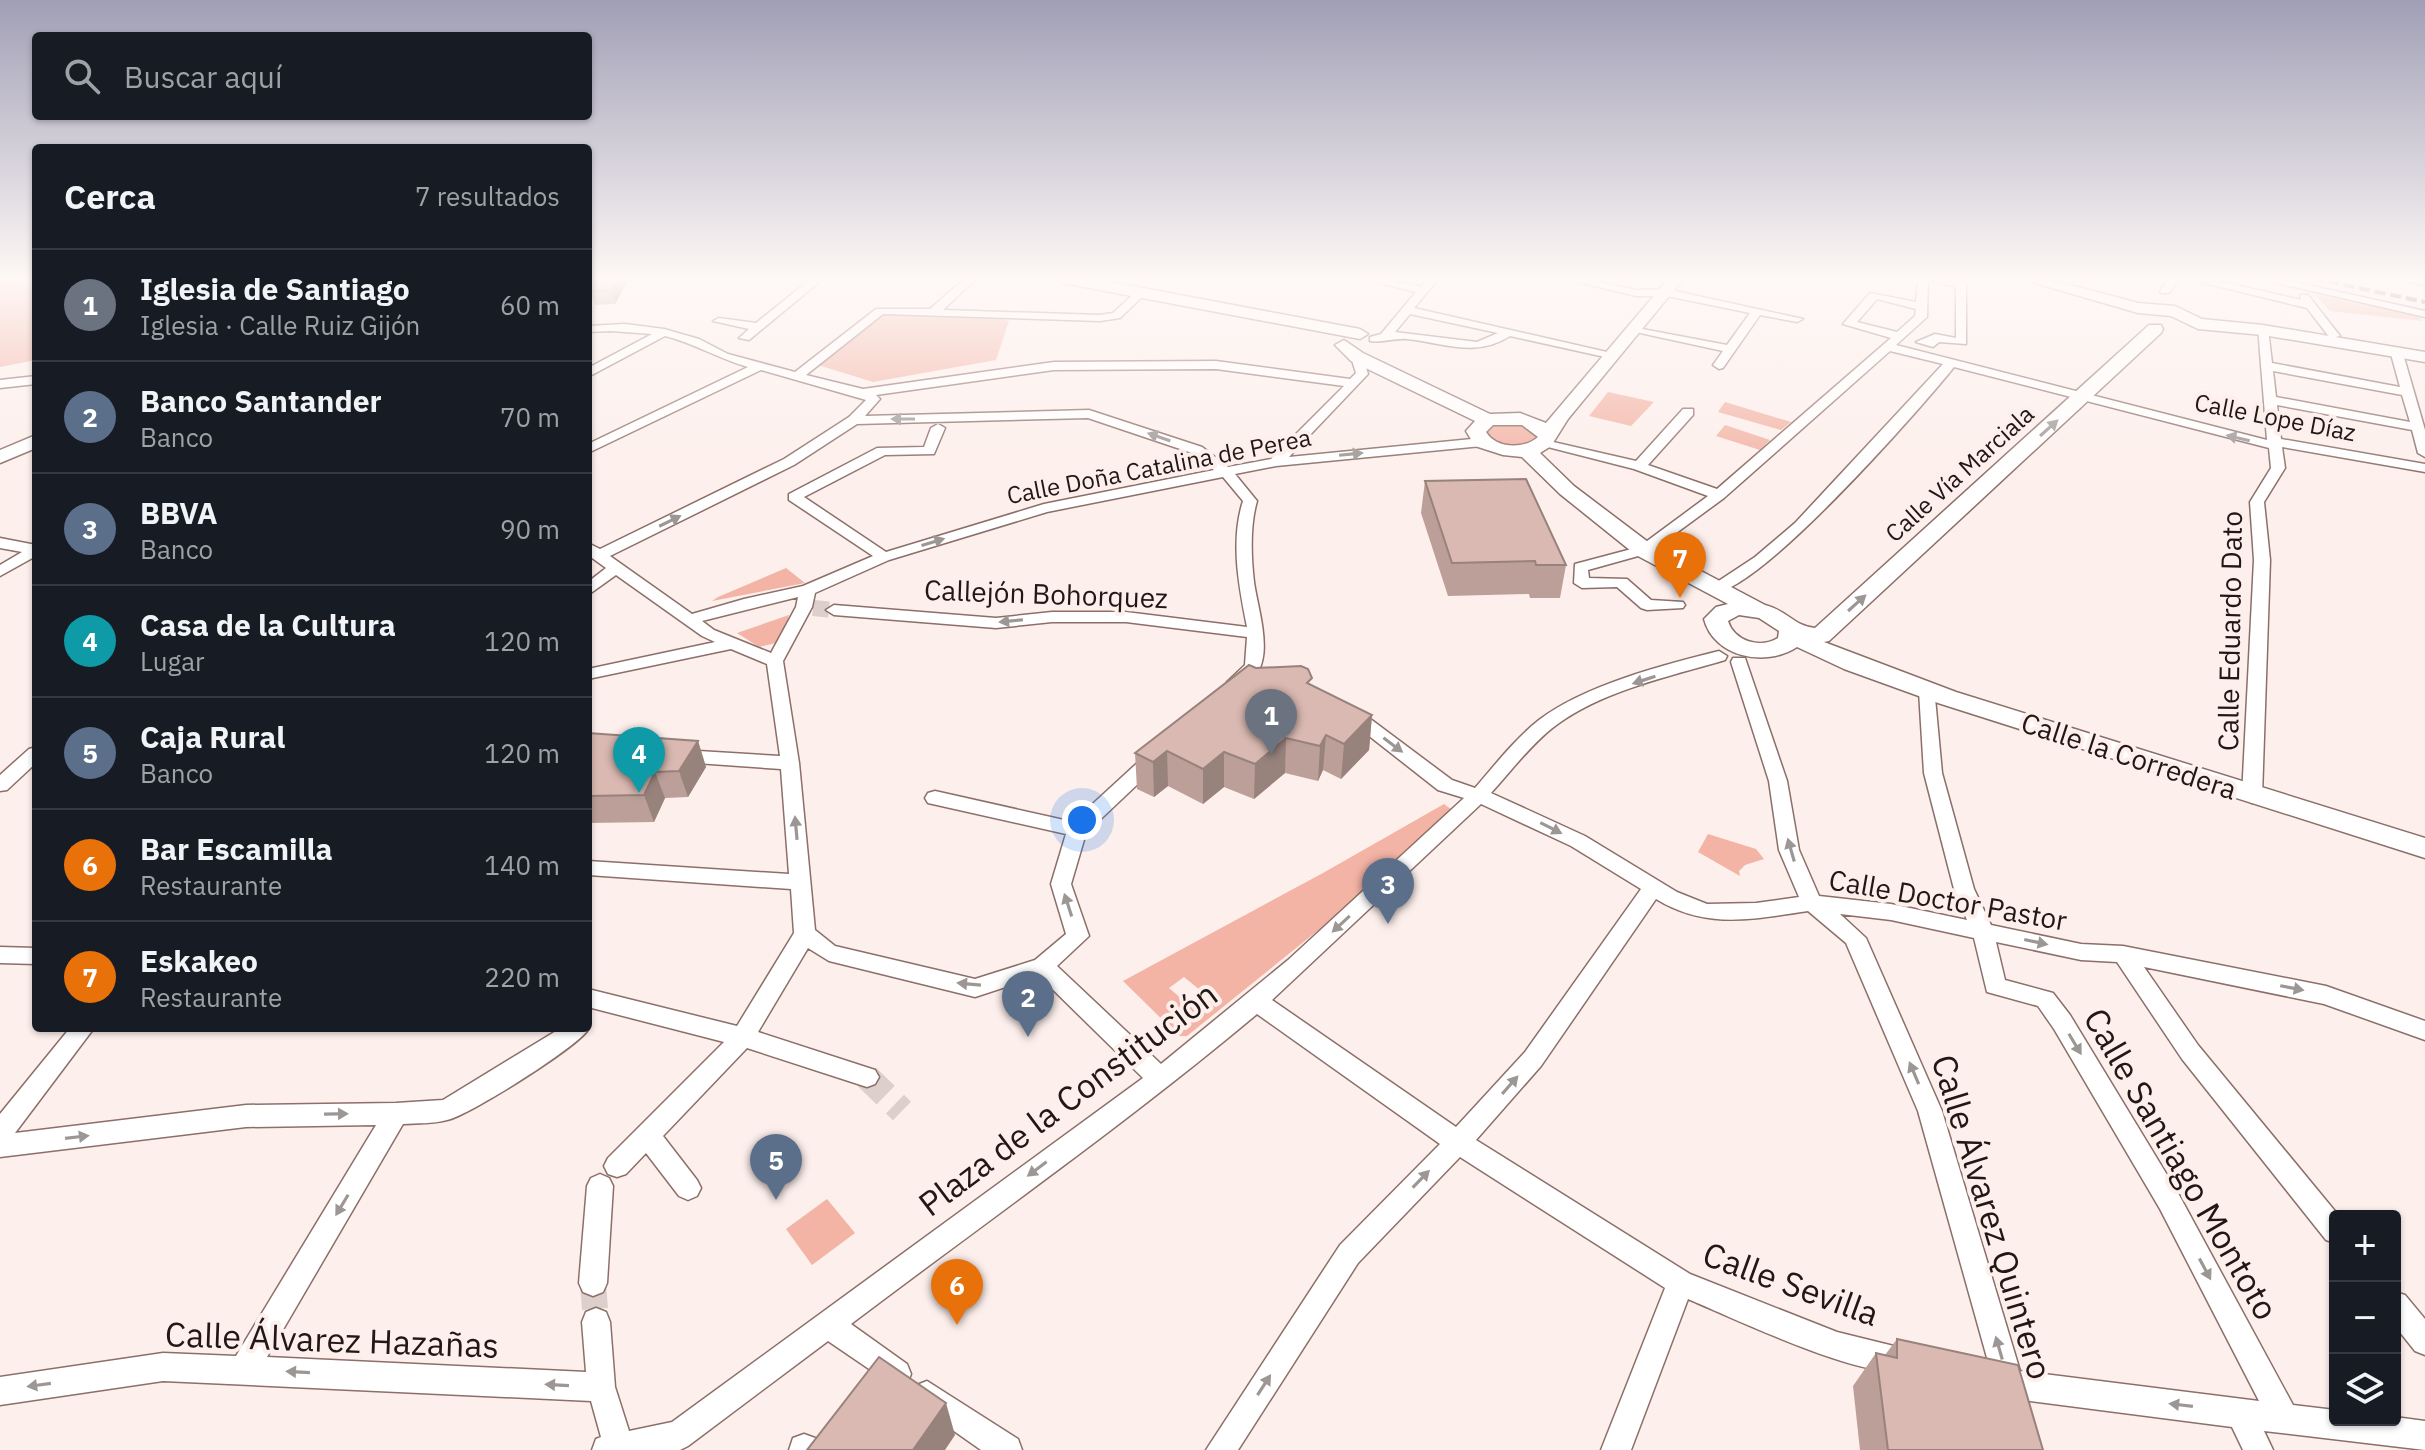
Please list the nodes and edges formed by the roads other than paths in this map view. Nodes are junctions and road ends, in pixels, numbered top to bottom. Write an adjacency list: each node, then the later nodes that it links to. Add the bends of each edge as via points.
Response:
1 (639, 346): 26 (street)
2 (699, 346): 24 (street)
3 (836, 346): 27 (street)
4 (1343, 346): 18 (street)
5 (1369, 346): 18 (street)
6 (1378, 346): 18 (street)
7 (1571, 346): 20 (street)
8 (1623, 346): 20 (street)
9 (1712, 346): 17 (street)
10 (1731, 346): 17 (street)
11 (1886, 346): 16 (street, Calle Lope Díaz); 50 (street)
12 (1927, 346): 16 (street)
13 (2149, 346): 33 (street, Calle Vía Marciala)
14 (2264, 346): 25 (street, Calle Eduardo Dato)
15 (2350, 346): 19 (street)
16 (1922, 348): 22 (street, Calle Lope Díaz)
17 (1729, 349): 23 (street)
18 (1363, 351): 32 (street, via 1216,365 1069,366); 37 (street); 46 (street)
19 (2397, 354): 21 (street); 31 (street)
20 (1614, 355): 39 (street)
21 (2425, 357)
22 (1951, 363): 33 (street, Calle Lope Díaz); 60 (street, via 1839,485)
23 (1719, 365)
24 (760, 366): 27 (street); 44 (street)
25 (2266, 366): 31 (street); 34 (street, Calle Eduardo Dato)
26 (592, 371)
27 (797, 376): 32 (street)
28 (32, 380): 29 (street)
29 (0, 384)
30 (2425, 385): 31 (street)
31 (2406, 387): 40 (street)
32 (863, 393): 36 (street, via 874,399)
33 (2082, 398): 42 (street, Calle Lope Díaz, one-way to 33); 66 (street, Calle Vía Marciala, one-way to 33, via 1821,636)
34 (2268, 399): 40 (street); 42 (street, Calle Eduardo Dato)
35 (1688, 412): 47 (street)
36 (854, 420): 38 (street, one-way to 36); 54 (street, one-way to 36, via 789,462)
37 (1487, 420): 39 (street, via 1518,419); 41 (street, via 1476,429)
38 (940, 423): 49 (street, one-way to 38, via 1197,450 1089,414); 56 (street, via 929,451 882,451 794,497)
39 (1543, 434): 41 (street, via 1502,449); 47 (street); 53 (street, via 1567,490)
40 (2422, 440)
41 (1482, 442): 46 (street, Calle Doña Catalina de Perea, one-way to 41)
42 (2274, 442): 48 (street, Calle Lope Díaz); 80 (street, Calle Eduardo Dato, via 2278,468 2257,502 2262,560)
43 (32, 443): 45 (street)
44 (592, 447)
45 (0, 457)
46 (1276, 462): 49 (street, Calle Doña Catalina de Perea)
47 (1639, 466): 50 (street)
48 (2425, 468)
49 (1227, 473): 56 (street, Calle Doña Catalina de Perea, one-way to 49, via 1044,508); 65 (street, via 1250,501 1245,517 1246,580)
50 (1719, 495): 53 (street)
51 (0, 543): 52 (street)
52 (32, 549)
53 (1644, 550): 60 (street); 62 (street, via 1580,567 1582,583 1621,582 1647,605)
54 (594, 551): 57 (street)
55 (32, 552): 58 (street)
56 (884, 557): 61 (street, Calle Doña Catalina de Perea)
57 (615, 568): 59 (street); 64 (street)
58 (0, 571)
59 (592, 587)
60 (1720, 600): 66 (street, via 1781,620); 68 (street, via 1716,624)
61 (808, 602): 64 (street, Calle Doña Catalina de Perea, via 750,602); 69 (street)
62 (1677, 605)
63 (834, 610): 65 (street, Callejón Bohorquez, one-way to 63, via 1126,617 996,623)
64 (690, 620): 67 (street)
65 (1256, 633): 72 (street, via 1260,669)
66 (1780, 642): 68 (street); 71 (street, Calle la Corredera)
67 (730, 644): 69 (street); 70 (street)
68 (1729, 653): 79 (street, Plaza de la Constitución, one-way to 79, via 1631,684 1556,716); 87 (street, Calle Álvarez Quintero, one-way to 68, via 1789,850 1778,781)
69 (775, 661): 77 (street)
70 (592, 673)
71 (1928, 691): 80 (street, Calle la Corredera); 88 (street, via 1933,773 1964,889)
72 (1220, 697)
73 (1334, 701): 79 (street, Calle Doctor Pastor, one-way to 79, via 1445,785 1463,794)
74 (1165, 748): 82 (street)
75 (666, 755): 77 (street)
76 (32, 757): 78 (street)
77 (790, 763): 85 (street, one-way to 77)
78 (0, 785)
79 (1480, 794): 86 (street, Calle Doctor Pastor, one-way to 86, via 1578,841); 95 (street, Plaza de la Constitución, one-way to 95)
80 (2252, 796): 83 (street, Calle la Corredera)
81 (935, 798): 82 (street)
82 (1077, 830): 93 (street, one-way to 82, via 1078,936 1061,884)
83 (2425, 848)
84 (592, 868): 85 (street)
85 (800, 882): 89 (street)
86 (1654, 886): 87 (street, Calle Doctor Pastor, via 1705,912); 105 (street, one-way to 86, via 1533,1059)
87 (1812, 903): 88 (street, Calle Doctor Pastor); 120 (street, Calle Álvarez Quintero, one-way to 87, via 1930,1111 1855,938)
88 (1983, 931): 91 (street, Calle Doctor Pastor, one-way to 91, via 2081,952); 122 (street, Calle Santiago Montoto, one-way to 122, via 1995,986 2045,999 2062,1022 2169,1201)
89 (805, 934): 93 (street, one-way to 89, via 975,988 829,953); 99 (street)
90 (32, 951): 92 (street)
91 (2123, 954): 96 (street, Calle Doctor Pastor, one-way to 96, via 2326,995); 108 (street, via 2190,1052)
92 (0, 955)
93 (1043, 966): 101 (street)
94 (599, 1000): 99 (street)
95 (1257, 1002): 101 (street, Plaza de la Constitución); 105 (street, Calle Sevilla)
96 (2425, 1031)
97 (80, 1032): 103 (street)
98 (573, 1032): 102 (street, via 447,1110)
99 (743, 1037): 100 (street); 104 (street)
100 (867, 1077)
101 (1161, 1080): 113 (street, Plaza de la Constitución, one-way to 113)
102 (396, 1114): 106 (street, one-way to 102, via 246,1116); 116 (street, one-way to 116)
103 (0, 1133)
104 (649, 1137): 107 (street); 109 (street, via 609,1176)
105 (1457, 1142): 110 (street, Calle Sevilla); 126 (street, one-way to 105, via 1349,1254)
106 (0, 1146)
107 (688, 1188)
108 (2329, 1224)
109 (593, 1283)
110 (1681, 1283): 115 (street, Calle Sevilla, via 1837,1346); 127 (street)
111 (2401, 1312): 114 (street)
112 (596, 1322): 118 (street)
113 (827, 1324): 124 (street, Plaza de la Constitución, via 678,1436); 125 (street)
114 (2425, 1341)
115 (1923, 1366)
116 (244, 1370): 118 (street, Calle Álvarez Hazañas, one-way to 116); 119 (street, Calle Álvarez Hazañas, one-way to 119, via 163,1367)
117 (1981, 1378): 120 (street)
118 (601, 1387): 124 (street)
119 (0, 1391)
120 (2013, 1398): 121 (street, one-way to 120)
121 (2240, 1412): 122 (street); 128 (street)
122 (2284, 1418): 123 (street)
123 (2425, 1436)
124 (613, 1448)
125 (1007, 1450)
126 (1221, 1450)
127 (1616, 1450)
128 (2258, 1450)

